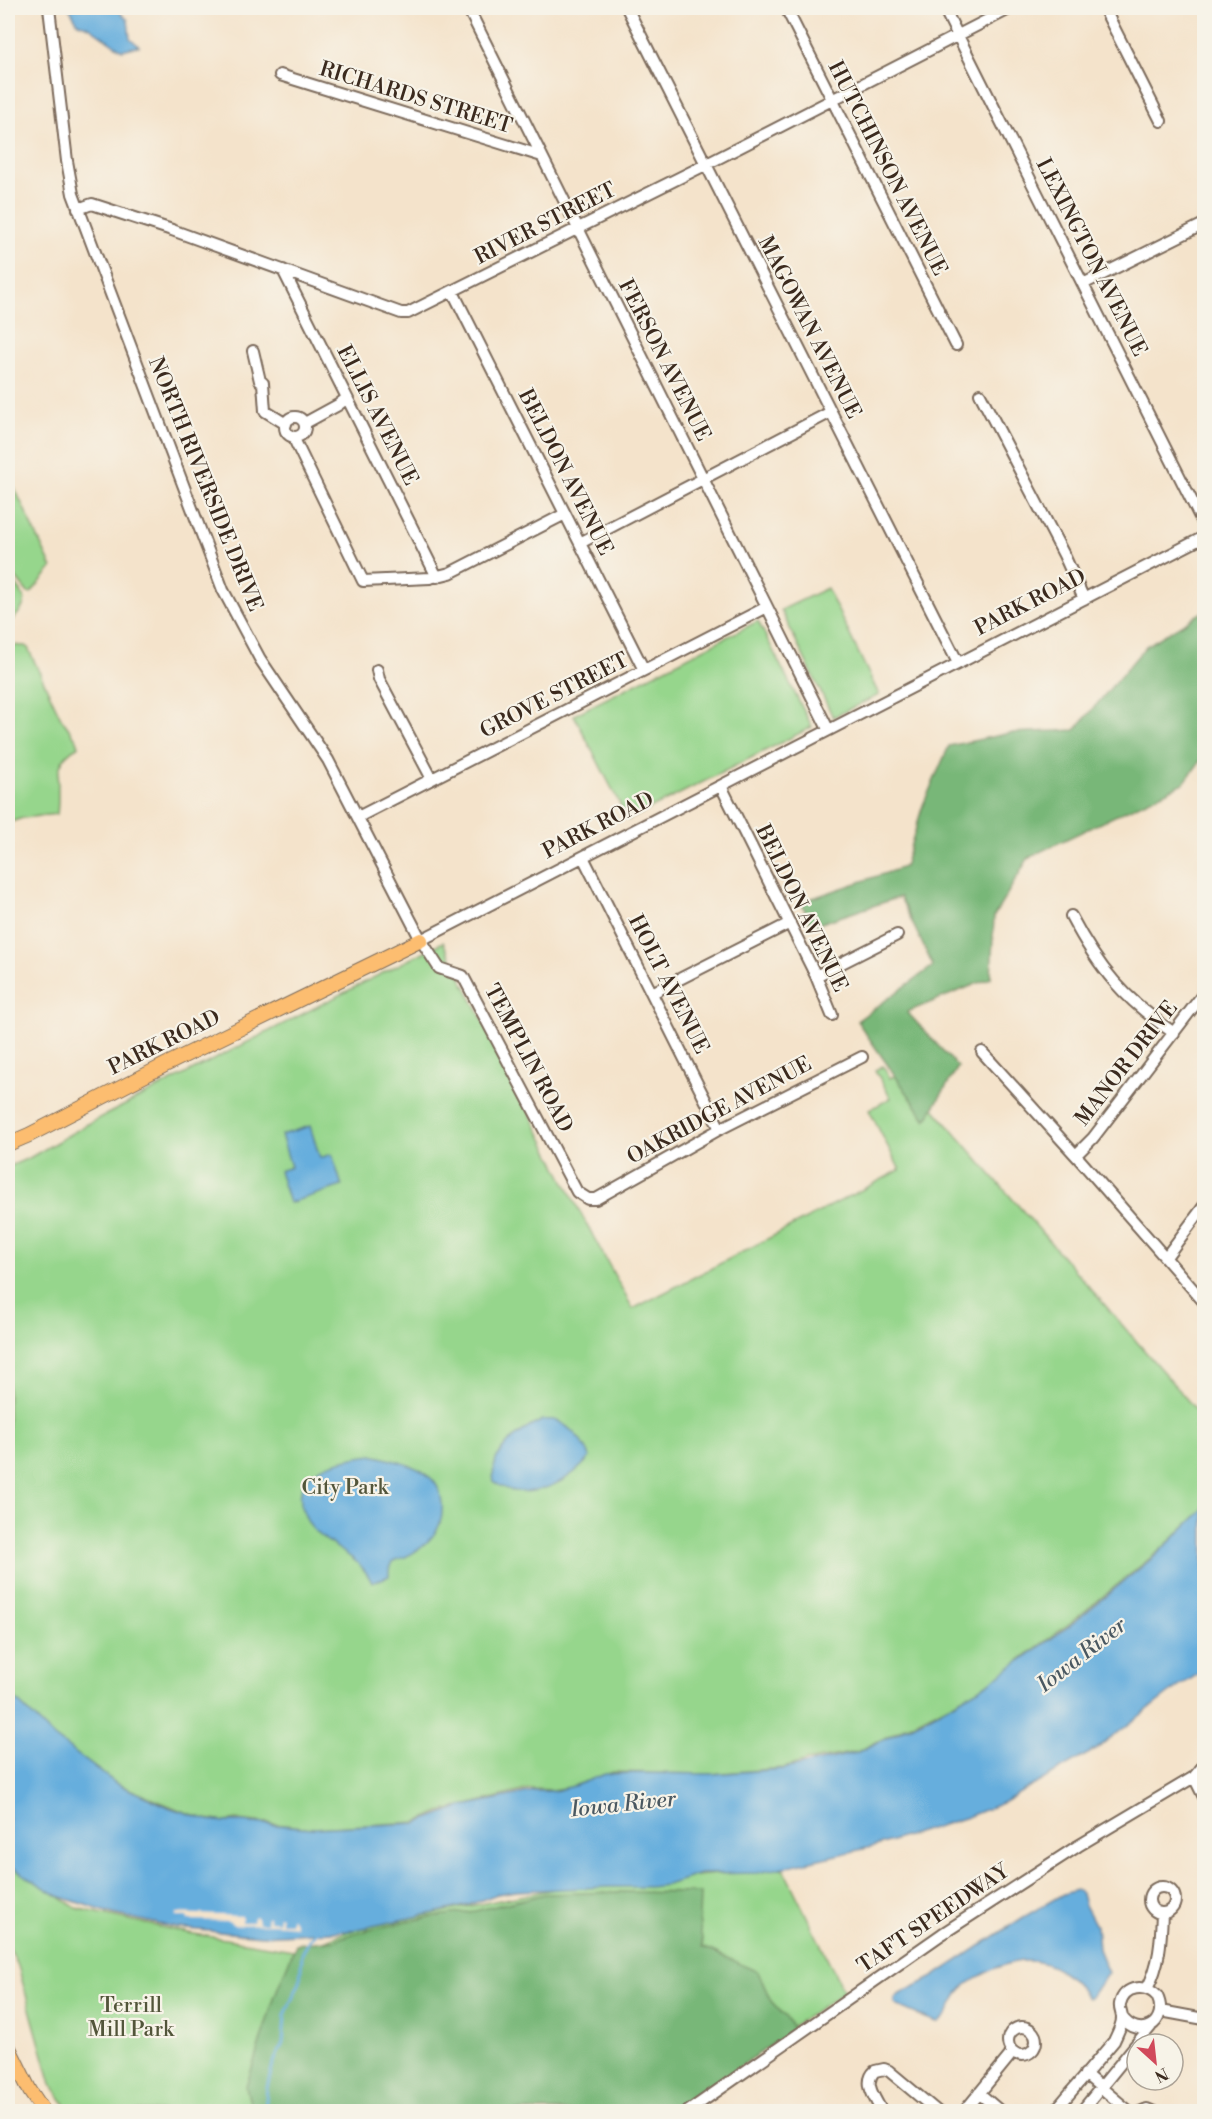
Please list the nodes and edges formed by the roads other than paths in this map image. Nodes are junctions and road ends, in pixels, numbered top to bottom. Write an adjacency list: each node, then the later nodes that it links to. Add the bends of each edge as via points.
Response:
1 (49, 8): 14 (street, NORTH RIVERSIDE DRIVE, via 67,161)
2 (468, 8): 12 (street, FERSON AVENUE)
3 (627, 8): 13 (street, MAGOWAN AVENUE)
4 (786, 8): 10 (street, HUTCHINSON AVENUE)
5 (944, 8): 8 (street, LEXINGTON AVENUE)
6 (1011, 8): 8 (street, RIVER STREET)
7 (1104, 8): 11 (street)
8 (958, 35): 10 (street, RIVER STREET); 18 (street, LEXINGTON AVENUE)
9 (280, 75): 12 (street, RICHARDS STREET)
10 (832, 100): 13 (street, RIVER STREET); 20 (street, HUTCHINSON AVENUE)
11 (1161, 121)
12 (542, 156): 16 (street, FERSON AVENUE)
13 (706, 164): 16 (street, RIVER STREET); 24 (street, MAGOWAN AVENUE)
14 (78, 209): 17 (street, RIVER STREET, via 92,204); 42 (street, NORTH RIVERSIDE DRIVE, via 224,590 256,651 328,760)
15 (1204, 224): 18 (street)
16 (578, 229): 19 (street, RIVER STREET); 28 (street, FERSON AVENUE)
17 (283, 270): 19 (street, RIVER STREET, via 401,313 414,311); 23 (street, ELLIS AVENUE)
18 (1083, 284): 30 (street, LEXINGTON AVENUE)
19 (453, 292): 29 (street, BELDON AVENUE)
20 (956, 345)
21 (253, 351): 26 (street, via 263,383 265,411)
22 (980, 394): 34 (street)
23 (347, 398): 25 (street); 33 (street, ELLIS AVENUE)
24 (831, 412): 28 (street); 36 (street, MAGOWAN AVENUE)
25 (305, 423): 26 (street, via 294,417); 27 (street, via 304,432)
26 (285, 424): 27 (street, via 286,432)
27 (295, 437): 33 (street, via 363,581)
28 (703, 479): 32 (street); 35 (street, FERSON AVENUE)
29 (565, 514): 32 (street, BELDON AVENUE); 33 (street)
30 (1204, 525)
31 (1204, 537): 34 (street, PARK ROAD)
32 (580, 543): 38 (street, BELDON AVENUE)
33 (437, 577)
34 (1084, 599): 36 (street, PARK ROAD)
35 (767, 607): 38 (street, GROVE STREET); 39 (street, FERSON AVENUE)
36 (958, 663): 39 (street, PARK ROAD)
37 (377, 670): 40 (street)
38 (644, 670): 40 (street, GROVE STREET)
39 (828, 729): 41 (street, PARK ROAD)
40 (432, 779): 42 (street, GROVE STREET)
41 (721, 786): 43 (street, PARK ROAD); 45 (street, BELDON AVENUE)
42 (358, 817): 47 (street, NORTH RIVERSIDE DRIVE)
43 (583, 857): 47 (street, PARK ROAD); 49 (street, HOLT AVENUE)
44 (1071, 916): 52 (street, via 1115,984 1139,1008)
45 (790, 923): 48 (street, BELDON AVENUE); 49 (street)
46 (897, 935): 48 (street)
47 (421, 940): 56 (main road, PARK ROAD); 58 (street, TEMPLIN ROAD, via 439,968 463,976 577,1192)
48 (816, 976): 51 (street, BELDON AVENUE)
49 (652, 993): 55 (street, HOLT AVENUE)
50 (1204, 993): 52 (street, MANOR DRIVE)
51 (832, 1015)
52 (1174, 1033): 57 (street, MANOR DRIVE)
53 (982, 1052): 57 (street)
54 (862, 1057): 55 (street, OAKRIDGE AVENUE)
55 (720, 1130): 58 (street, OAKRIDGE AVENUE)
56 (8, 1144)
57 (1076, 1155): 60 (street)
58 (596, 1199)
59 (1204, 1206): 60 (street)
60 (1166, 1257): 61 (street)
61 (1204, 1302)
62 (1204, 1765): 63 (street, TAFT SPEEDWAY)
63 (1194, 1777): 64 (street); 77 (street, TAFT SPEEDWAY, via 942,1934)
64 (1204, 1797)
65 (1162, 1913): 66 (street, via 1160,1953)
66 (1147, 1989): 67 (street, via 1157,1996); 68 (street, via 1134,1988 1123,1997)
67 (1161, 2011): 69 (street); 70 (street)
68 (1122, 2017): 70 (street, via 1132,2027); 73 (street, via 1114,2041)
69 (1204, 2019)
70 (1152, 2025): 74 (street)
71 (8, 2046): 76 (main road)
72 (1013, 2052): 75 (street)
73 (1085, 2074): 74 (street); 82 (street)
74 (1101, 2088): 83 (street); 84 (street)
75 (979, 2093): 80 (street); 81 (street)
76 (44, 2112)
77 (687, 2112)
78 (882, 2112): 79 (street, via 869,2085 871,2074 879,2069 889,2071)
79 (938, 2112)
80 (964, 2112)
81 (1001, 2112)
82 (1054, 2112)
83 (1081, 2112)
84 (1130, 2112)
85 (1140, 2112): 86 (street)
86 (1154, 2112)

